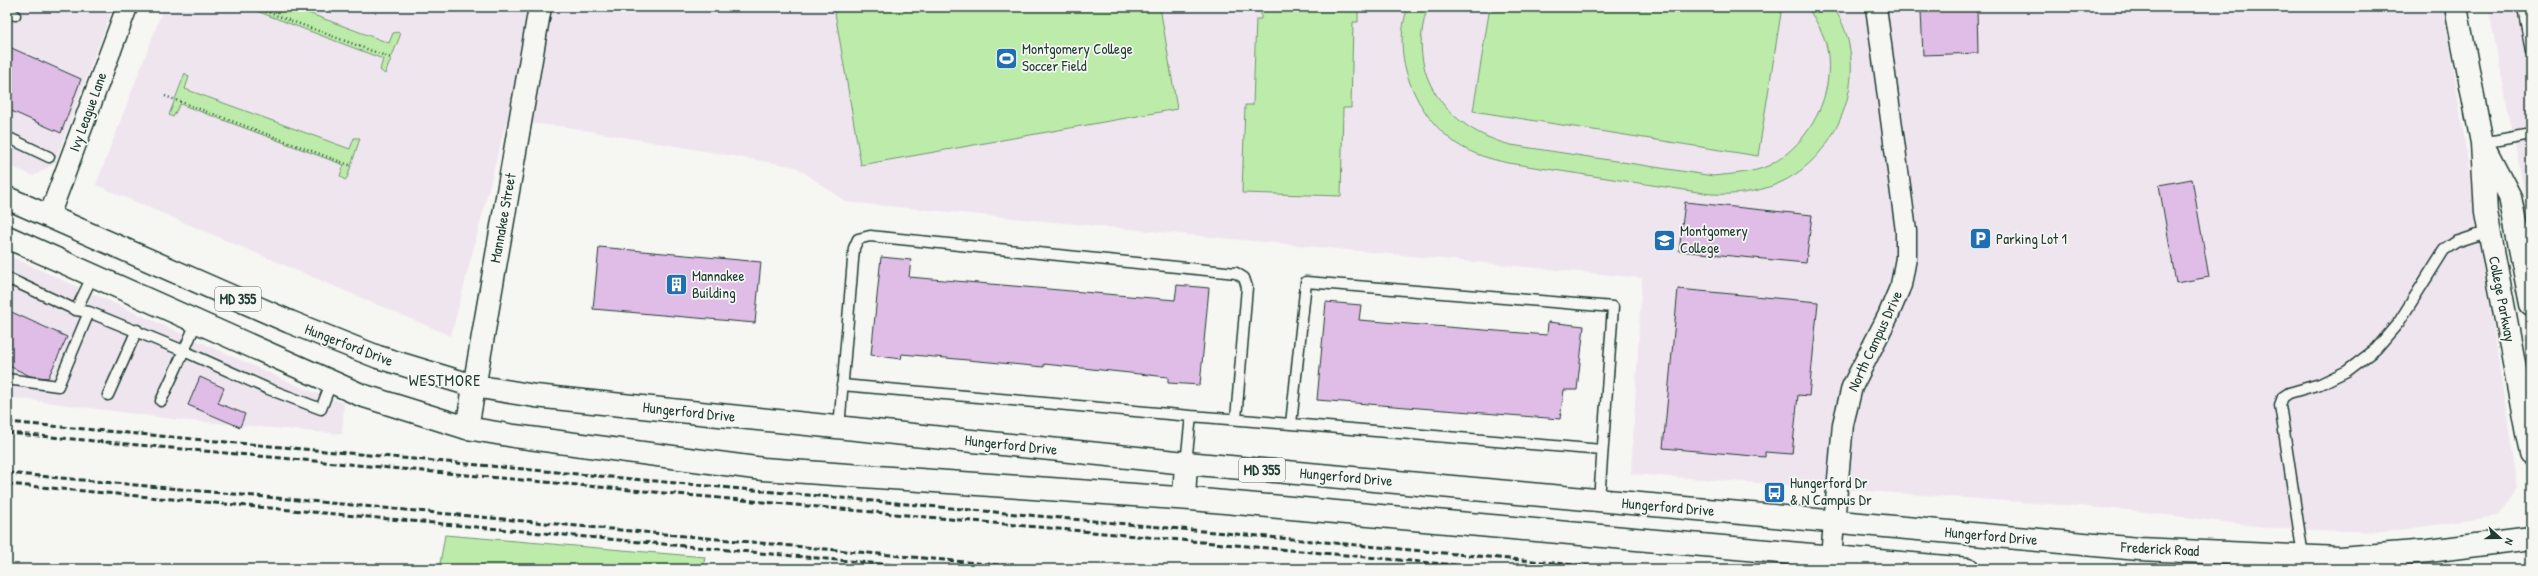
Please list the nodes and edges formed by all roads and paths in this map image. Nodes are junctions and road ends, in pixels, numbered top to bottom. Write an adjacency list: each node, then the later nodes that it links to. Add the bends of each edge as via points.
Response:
1 (126, 7): 16 (street, Ivy League Lane)
2 (254, 7): 8 (path)
3 (540, 7): 30 (main road, Mannakee Street)
4 (1876, 7): 43 (street, North Campus Drive, via 1906,231 1906,258 1901,285 1852,387 1843,424)
5 (2456, 7): 12 (main road, College Parkway)
6 (2523, 7): 7 (lane)
7 (2531, 51)
8 (392, 58)
9 (166, 96): 14 (path)
10 (2531, 134): 12 (lane)
11 (7, 137): 13 (lane)
12 (2482, 143): 17 (main road, College Parkway, via 2486,213); 21 (main road, College Parkway, via 2510,197)
13 (49, 157)
14 (352, 166)
15 (7, 198): 16 (main road, Hungerford Drive / MD 355)
16 (49, 216): 30 (main road, Hungerford Drive / MD 355, via 336,341 378,357)
17 (2490, 231): 39 (main road, College Parkway); 47 (lane, via 2456,242 2444,250 2399,322 2376,349 2347,371 2283,397 2280,405)
18 (7, 236): 19 (main road, MD 355)
19 (93, 275): 22 (lane); 24 (main road, MD 355)
20 (7, 278): 22 (lane)
21 (2531, 304)
22 (76, 310): 23 (lane)
23 (89, 312): 25 (lane); 27 (lane, via 58,386)
24 (196, 323): 26 (lane); 28 (main road, MD 355)
25 (137, 330): 26 (lane); 31 (lane)
26 (184, 351): 28 (lane, via 266,388 321,409); 32 (lane)
27 (7, 379)
28 (331, 383): 36 (main road, MD 355, via 361,396)
29 (842, 384): 33 (lane); 34 (lane, via 854,248 858,239 870,236 1236,273 1244,278 1247,287); 37 (lane)
30 (474, 386): 36 (main road, Mannakee Street); 37 (main road, Hungerford Drive / MD 355, via 535,396)
31 (108, 395)
32 (161, 401)
33 (1191, 416): 34 (lane); 40 (lane)
34 (1236, 419): 35 (lane)
35 (1291, 424): 38 (lane); 38 (lane, via 1306,282 1613,307)
36 (467, 428): 41 (main road, MD 355, via 537,440 763,469)
37 (839, 428): 40 (main road, Hungerford Drive / MD 355)
38 (1602, 450): 42 (lane)
39 (2531, 454)
40 (1186, 463): 41 (main road); 42 (main road, Hungerford Drive / MD 355)
41 (1184, 498): 46 (main road, MD 355)
42 (1599, 500): 43 (main road, Hungerford Drive / MD 355)
43 (1835, 522): 45 (main road, Hungerford Drive / MD 355); 46 (street, North Campus Drive)
44 (2531, 538): 47 (main road, Frederick Road / MD 355, via 2382,556)
45 (2051, 542): 47 (main road, Frederick Road / MD 355, via 2139,549)
46 (1831, 556): 48 (main road, MD 355)
47 (2303, 556)
48 (1968, 569)

